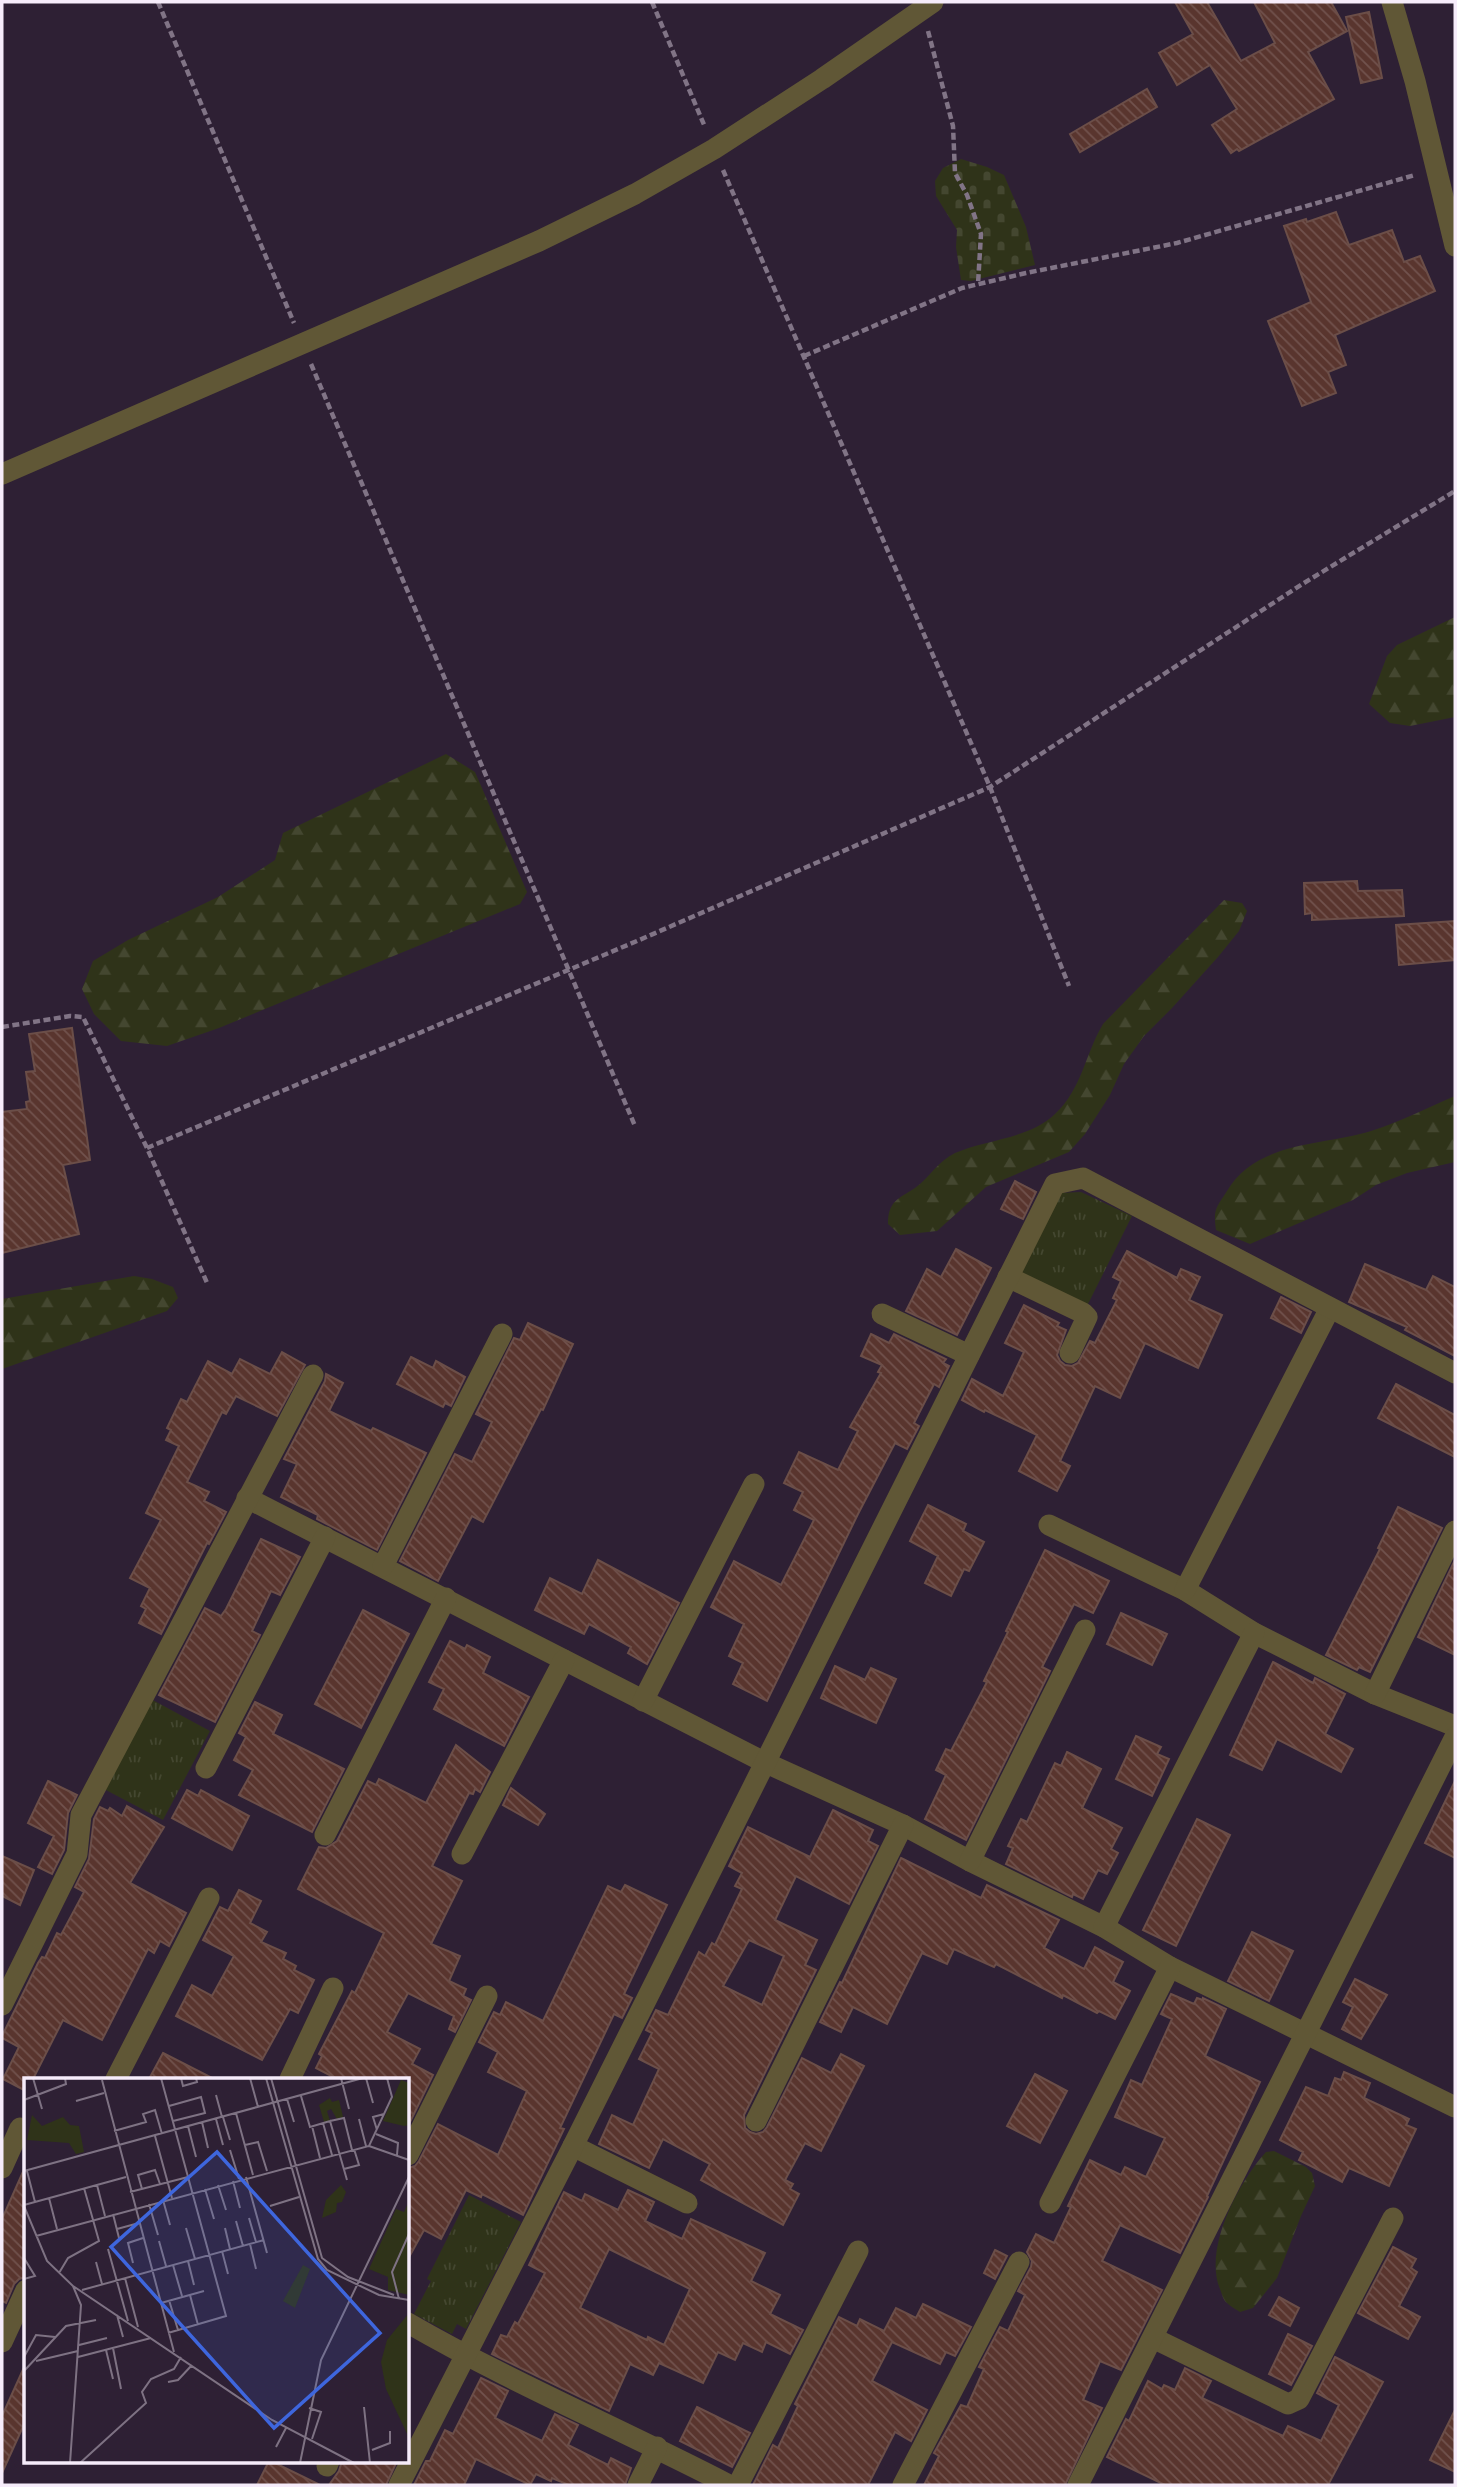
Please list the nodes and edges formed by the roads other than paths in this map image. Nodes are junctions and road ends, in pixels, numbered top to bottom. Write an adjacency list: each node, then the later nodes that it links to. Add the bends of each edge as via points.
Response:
1 (1392, 2): 3 (street)
2 (928, 6): 4 (street, via 714,149 635,194 539,241)
3 (1455, 246)
4 (2, 474)
5 (1008, 1276): 6 (street, via 1055,1184 1083,1178); 9 (street, via 1087,1317); 10 (street)
6 (1330, 1308): 11 (street); 19 (street)
7 (882, 1314): 10 (street)
8 (502, 1334): 18 (street)
9 (1070, 1353)
10 (969, 1355): 28 (street)
11 (1455, 1373)
12 (313, 1375): 14 (street)
13 (754, 1483): 25 (street)
14 (247, 1498): 17 (street); 39 (street, via 81,1815 77,1854)
15 (1049, 1525): 19 (street)
16 (1455, 1531): 24 (street)
17 (325, 1537): 18 (street); 29 (street)
18 (383, 1566): 20 (street)
19 (1185, 1590): 22 (street)
20 (446, 1598): 23 (street); 31 (street)
21 (1085, 1630): 33 (street)
22 (1254, 1633): 24 (street); 35 (street)
23 (564, 1661): 25 (street); 32 (street)
24 (1375, 1694): 26 (street)
25 (643, 1701): 28 (street)
26 (1455, 1726)
27 (1455, 1737): 40 (street)
28 (764, 1762): 30 (street); 46 (street)
29 (206, 1768)
30 (903, 1825): 33 (street); 44 (street)
31 (325, 1835)
32 (462, 1854)
33 (970, 1861): 35 (street)
34 (208, 1898): 41 (street)
35 (1104, 1927): 36 (street)
36 (1170, 1967): 40 (street); 50 (street)
37 (333, 1988): 42 (street)
38 (487, 1996): 47 (street)
39 (2, 2005)
40 (1306, 2035): 43 (street); 56 (street)
41 (117, 2078)
42 (290, 2078)
43 (1455, 2107)
44 (756, 2121)
45 (16, 2126): 48 (street)
46 (573, 2147): 49 (street); 58 (street)
47 (410, 2151)
48 (2, 2168)
49 (687, 2203)
50 (1050, 2203)
51 (1393, 2218): 56 (street, via 1299,2399 1288,2404)
52 (858, 2251): 63 (street)
53 (1018, 2262): 64 (street)
54 (24, 2294): 57 (street)
55 (410, 2324): 58 (street)
56 (1153, 2338): 65 (street)
57 (2, 2342)
58 (466, 2356): 59 (street); 60 (street)
59 (657, 2447): 61 (street); 62 (street)
60 (399, 2485)
61 (638, 2485)
62 (729, 2485)
63 (738, 2485)
64 (903, 2485)
65 (1080, 2485)

